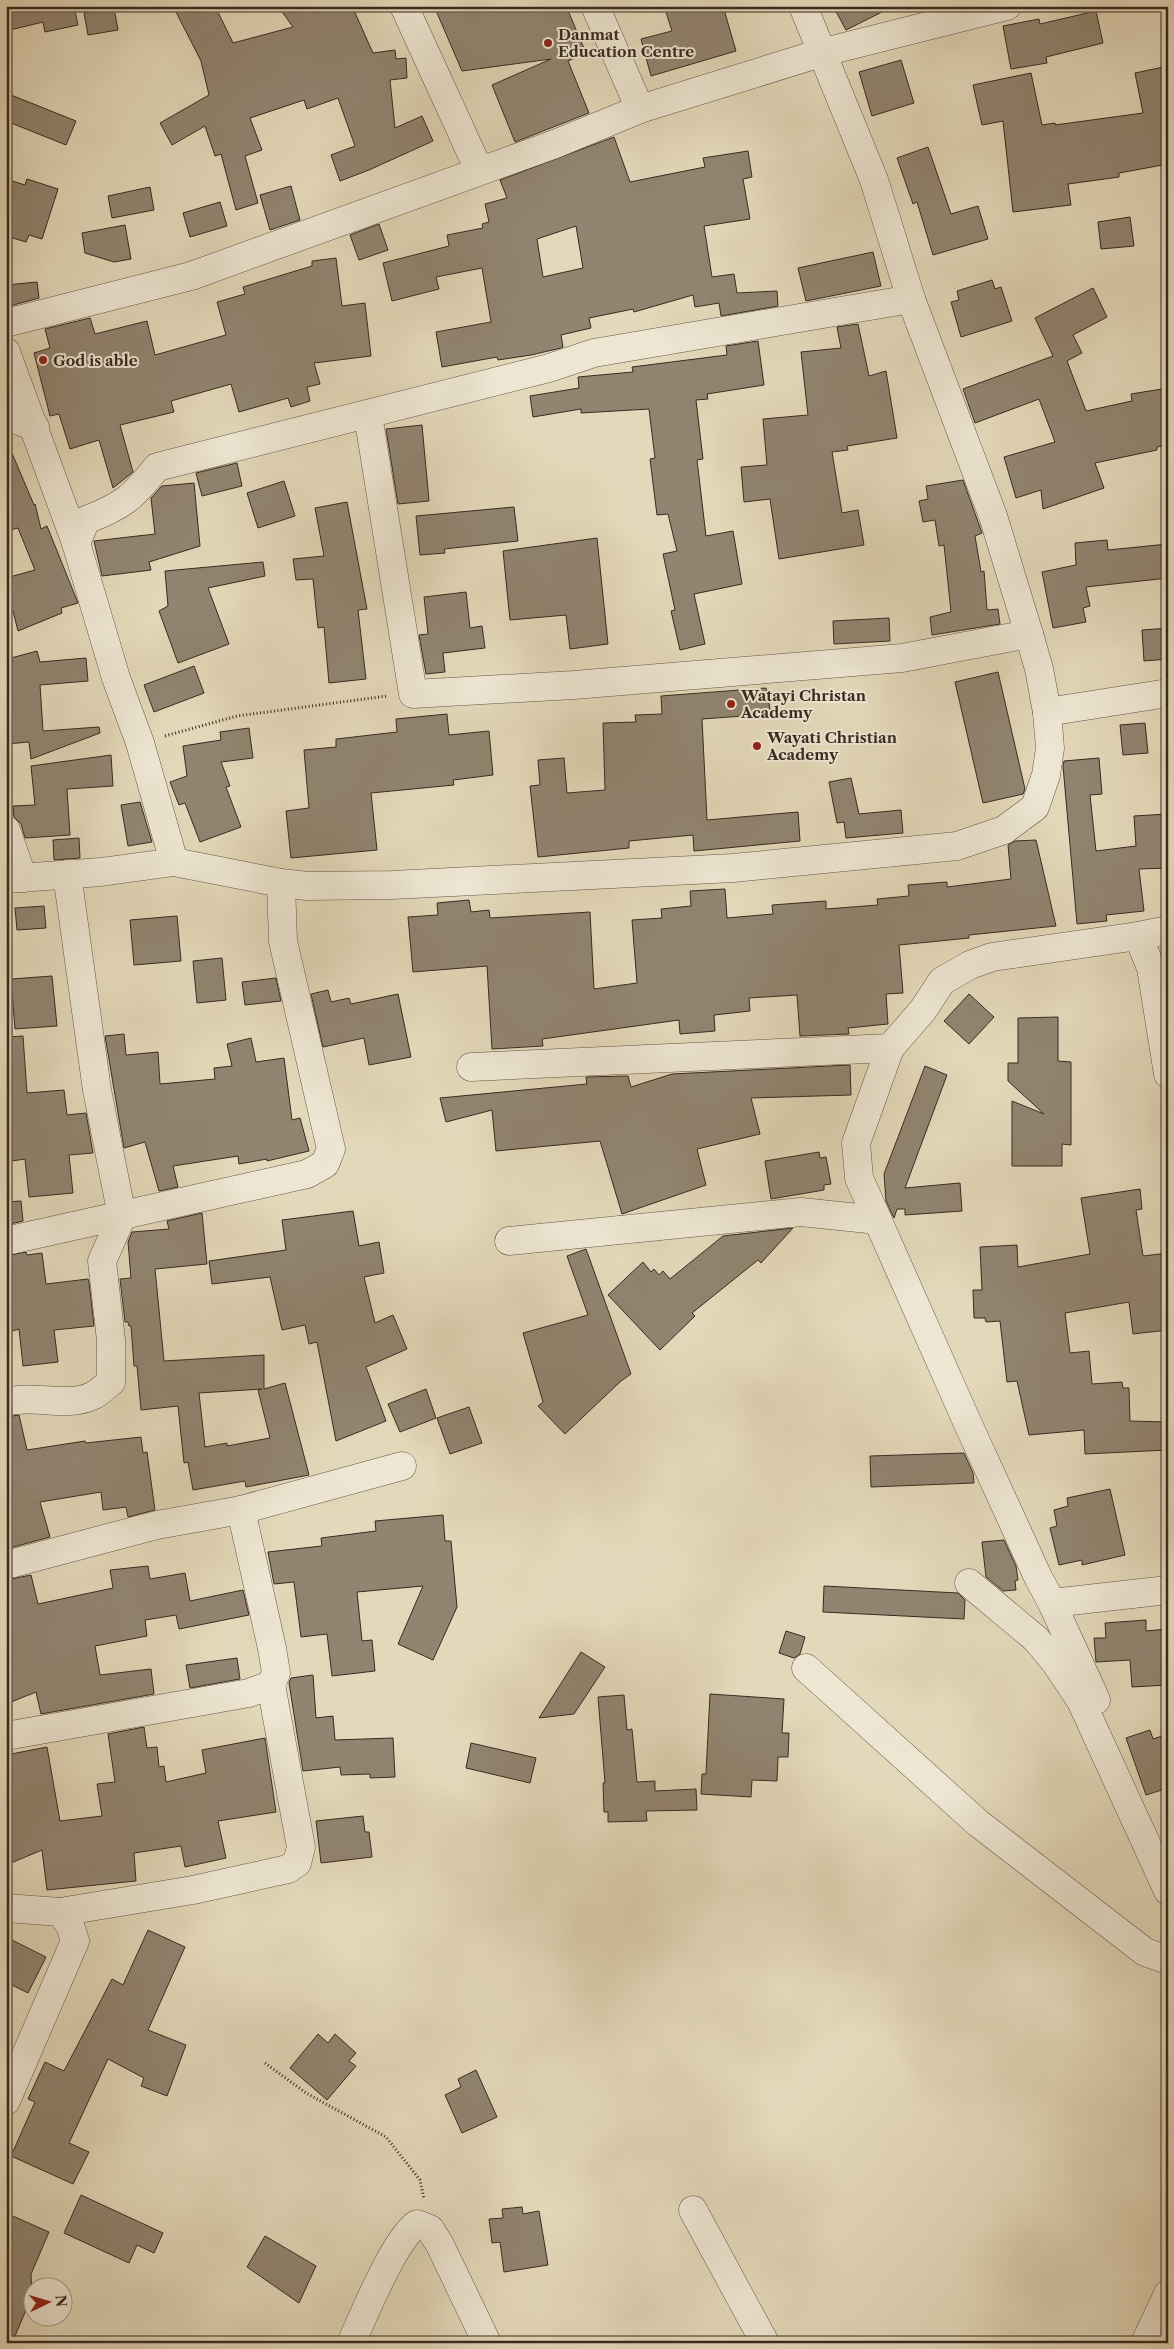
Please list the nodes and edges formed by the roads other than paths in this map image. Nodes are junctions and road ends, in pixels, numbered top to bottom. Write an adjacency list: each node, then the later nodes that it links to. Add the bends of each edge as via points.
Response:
1 (404, 6): 7 (street)
2 (595, 6): 6 (street)
3 (803, 6): 5 (street)
4 (1007, 6): 5 (street)
5 (824, 52): 6 (street); 8 (street, via 874,180)
6 (640, 109): 7 (street, via 555,144)
7 (479, 170): 9 (street, via 191,276)
8 (911, 299): 11 (street, via 594,353 550,368); 15 (street, via 993,516)
9 (6, 324)
10 (6, 352): 13 (street)
11 (368, 415): 14 (street, via 157,467 138,490 114,509 86,520); 15 (street, via 413,694 574,685 902,658)
12 (6, 416): 13 (street)
13 (35, 427): 14 (street)
14 (76, 543): 19 (street)
15 (1029, 634): 17 (street)
16 (1168, 693): 17 (street)
17 (1047, 712): 22 (street, via 1050,748 1036,807 1004,830 957,846 733,868 392,885 308,886)
18 (6, 830): 21 (street)
19 (174, 862): 20 (street); 22 (street)
20 (67, 874): 21 (street); 28 (street, via 97,1090)
21 (14, 878)
22 (281, 883): 28 (street, via 283,941 331,1149 325,1164 307,1174)
23 (1168, 930): 24 (street)
24 (1138, 936): 25 (street, via 992,957 970,965 942,981 923,1010); 27 (street, via 1150,968)
25 (890, 1048): 26 (street); 29 (street, via 856,1143 859,1178)
26 (471, 1067)
27 (1168, 1074)
28 (122, 1216): 30 (street); 32 (street, via 102,1261 111,1340 111,1382 92,1396 60,1402 18,1399)
29 (878, 1220): 31 (street, via 801,1212); 38 (street, via 980,1451)
30 (6, 1241)
31 (509, 1241)
32 (6, 1402)
33 (402, 1466): 34 (street)
34 (241, 1510): 35 (street, via 157,1525); 40 (street, via 272,1648 276,1673)
35 (6, 1565)
36 (969, 1584): 43 (street, via 1036,1639 1081,1701)
37 (1168, 1590): 38 (street)
38 (1052, 1603): 42 (street)
39 (806, 1668): 46 (street, via 978,1823 1145,1952)
40 (271, 1685): 41 (street, via 250,1693); 45 (street, via 301,1847 297,1863 288,1869 193,1890)
41 (6, 1736)
42 (1146, 1808)
43 (1168, 1891)
44 (6, 1908): 45 (street)
45 (60, 1912): 47 (street, via 70,1924 75,1941)
46 (1168, 1960)
47 (6, 2100)
48 (693, 2210): 52 (street)
49 (1168, 2294): 53 (street)
50 (351, 2343): 51 (street, via 388,2266 409,2230 417,2224 430,2229)
51 (487, 2343)
52 (765, 2343)
53 (1145, 2343)

